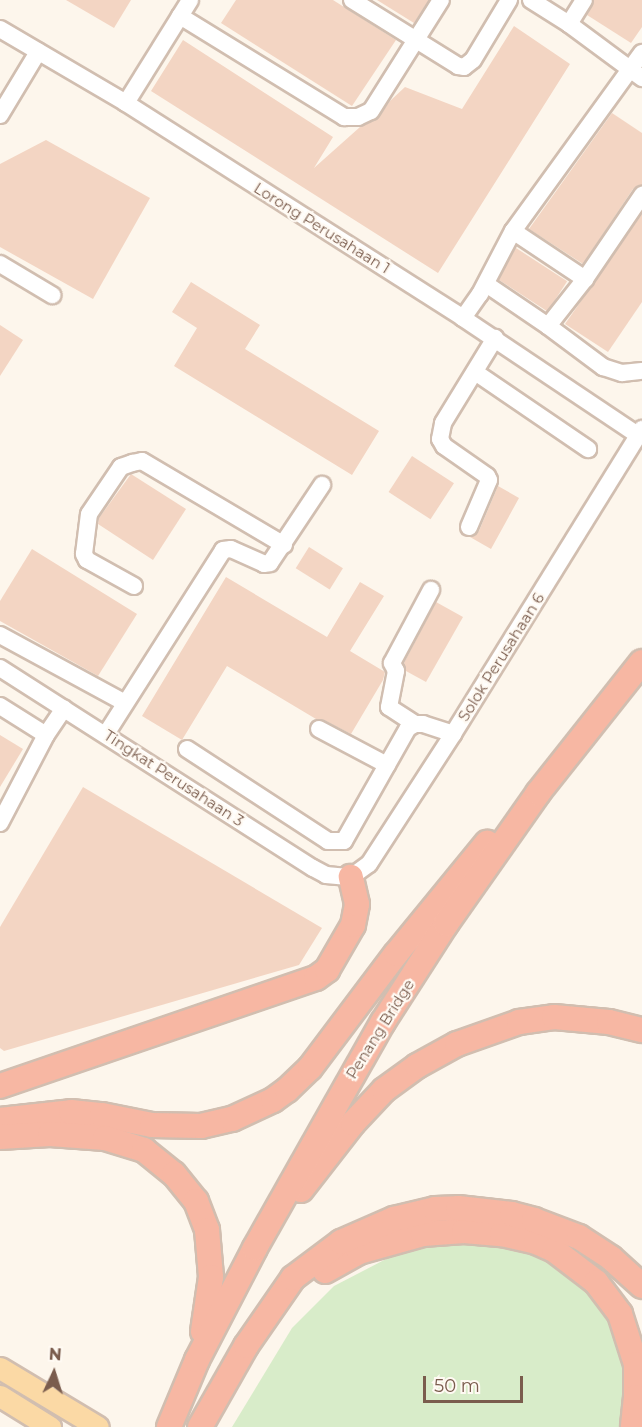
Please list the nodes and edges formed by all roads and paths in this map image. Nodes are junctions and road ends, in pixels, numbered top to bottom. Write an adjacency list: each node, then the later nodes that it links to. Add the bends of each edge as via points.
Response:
1 (190, 0): 7 (street)
2 (352, 0): 10 (street)
3 (441, 0): 10 (street)
4 (509, 0): 10 (street, via 465,67)
5 (531, 0): 8 (street)
6 (584, 0): 8 (street)
7 (180, 16): 10 (street, via 344,117 358,117 370,111); 14 (street)
8 (570, 24): 13 (street)
9 (0, 29): 11 (street, Lorong Perusahaan 1)
10 (416, 40)
11 (38, 52): 14 (street, Lorong Perusahaan 1); 15 (street)
12 (642, 53): 13 (street)
13 (636, 74): 17 (street)
14 (126, 103): 22 (street, Lorong Perusahaan 1)
15 (0, 115)
16 (642, 195): 19 (street)
17 (513, 231): 19 (street); 20 (street)
18 (0, 264): 21 (street)
19 (585, 279): 23 (street)
20 (486, 285): 22 (street); 23 (street)
21 (52, 295)
22 (463, 318): 24 (street, Lorong Perusahaan 1)
23 (548, 326): 25 (street, via 603,367 622,373)
24 (495, 338): 26 (street); 27 (street, Lorong Perusahaan 1)
25 (642, 371)
26 (475, 372): 28 (street); 30 (street, via 443,423 440,439 489,480)
27 (640, 432): 44 (street, Solok Perusahaan 6)
28 (588, 449)
29 (322, 485): 31 (street)
30 (469, 527)
31 (284, 544): 32 (street, via 142,461 132,463 121,467 89,514 84,554 87,560); 37 (street, via 276,557 264,564 231,549 223,550)
32 (134, 586)
33 (431, 590): 40 (street, via 392,663 396,671 388,707)
34 (0, 635): 37 (street)
35 (642, 662): 47 (highway, Penang Bridge)
36 (0, 668): 39 (street, Tingkat Perusahaan 3)
37 (125, 703): 42 (street)
38 (0, 706): 43 (street)
39 (64, 708): 42 (street, Tingkat Perusahaan 3); 43 (street)
40 (415, 724): 44 (street); 46 (street, via 408,728)
41 (319, 729): 46 (street)
42 (106, 734): 49 (street, Tingkat Perusahaan 3, via 313,868 326,875)
43 (45, 735): 48 (street)
44 (453, 735): 49 (street, Solok Perusahaan 6, via 369,864)
45 (187, 749): 46 (street, via 328,841 344,841)
46 (387, 765)
47 (538, 793): 52 (highway, via 494,834 456,878 310,1068 273,1100 232,1119 201,1126 152,1125 71,1112); 54 (highway, Penang Bridge, via 383,1022)
48 (0, 823)
49 (351, 877): 51 (highway, via 357,904 353,925 327,970 316,978)
50 (642, 1030): 54 (highway, via 590,1019 536,1019 470,1038 417,1066 384,1090 352,1123)
51 (0, 1086)
52 (0, 1120)
53 (0, 1137): 57 (highway, via 69,1134 120,1141 152,1156 184,1184 200,1210 210,1253 209,1304)
54 (255, 1248): 57 (highway, Penang Bridge)
55 (642, 1286): 56 (highway, via 597,1248 558,1227 512,1214 435,1209 375,1226 341,1242 293,1278)
56 (270, 1312): 63 (highway); 64 (highway, via 344,1259 397,1239 464,1231 536,1242 580,1267 620,1314 636,1364)
57 (197, 1360): 62 (highway, Penang Bridge)
58 (0, 1368): 61 (main road)
59 (0, 1396): 60 (main road)
60 (50, 1427)
61 (98, 1427)
62 (169, 1427)
63 (200, 1427)
64 (633, 1427)

